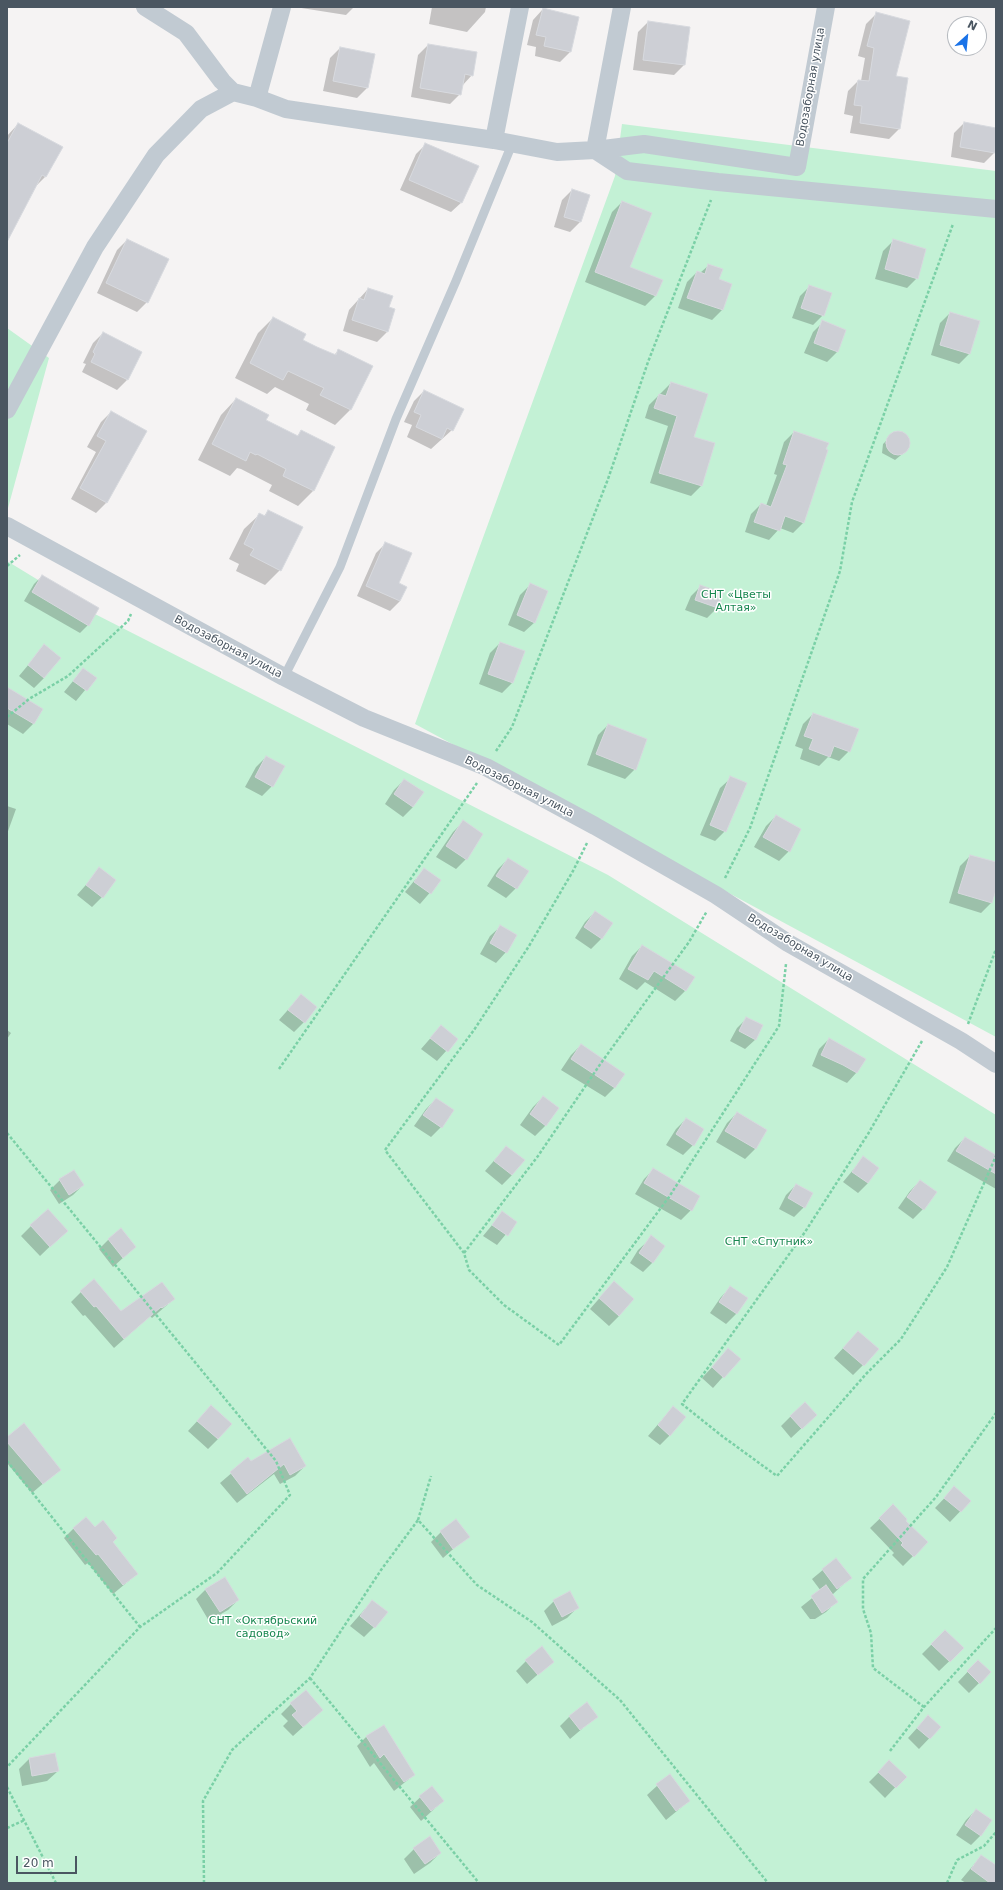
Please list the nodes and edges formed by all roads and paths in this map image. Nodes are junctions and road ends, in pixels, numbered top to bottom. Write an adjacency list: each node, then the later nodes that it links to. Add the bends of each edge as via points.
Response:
1 (145, 7): 6 (street, via 186,33)
2 (282, 7): 7 (street)
3 (520, 7): 8 (street)
4 (622, 7): 10 (street)
5 (826, 7): 10 (street, Водозаборная улица, via 796,167 644,144)
6 (233, 92): 7 (street); 14 (street, via 200,109 156,155 94,247)
7 (257, 98): 8 (street, via 286,109)
8 (494, 140): 9 (street)
9 (512, 144): 10 (street, via 557,152); 17 (lane, via 396,419 340,567)
10 (595, 150): 11 (street, via 627,171)
11 (718, 182): 12 (street); 19 (path, via 648,362 608,479 512,727)
12 (958, 206): 13 (street); 21 (path, via 952,230 852,502 840,571 750,828)
13 (996, 209)
14 (7, 410)
15 (7, 526): 16 (street, Водозаборная улица)
16 (137, 598): 17 (street, Водозаборная улица); 18 (path, via 128,621 68,676 29,699)
17 (284, 677): 19 (street, Водозаборная улица, via 364,718)
18 (7, 717)
19 (486, 767): 20 (street, Водозаборная улица); 27 (path, via 475,787)
20 (595, 826): 21 (street, Водозаборная улица); 30 (path, via 574,871 496,998 385,1150)
21 (716, 896): 22 (street, Водозаборная улица); 30 (path, via 689,942 601,1063 538,1156)
22 (788, 943): 24 (street, Водозаборная улица); 30 (path, via 779,1026 669,1197 559,1345 504,1305 469,1270)
23 (996, 949): 25 (path)
24 (932, 1025): 25 (street, Водозаборная улица); 29 (path, via 868,1134 805,1232 682,1404 777,1476 866,1374 901,1339 947,1267)
25 (961, 1041): 26 (street, Водозаборная улица)
26 (996, 1064)
27 (279, 1069)
28 (7, 1133): 35 (path, via 276,1461 290,1495 217,1573)
29 (996, 1156)
30 (464, 1253)
31 (996, 1413): 38 (path, via 936,1498 863,1579 862,1609 870,1633 873,1668)
32 (7, 1461): 35 (path)
33 (431, 1476): 34 (path)
34 (418, 1520): 37 (path, via 381,1570); 48 (path, via 477,1585 532,1622 620,1700)
35 (140, 1627): 40 (path)
36 (996, 1628): 38 (path)
37 (310, 1678): 46 (path, via 232,1750 202,1801); 47 (path)
38 (924, 1707): 39 (path)
39 (890, 1751)
40 (7, 1767)
41 (7, 1787): 42 (path)
42 (25, 1820): 43 (path); 45 (path)
43 (7, 1828)
44 (996, 1832): 49 (path, via 984,1846 956,1860)
45 (56, 1883)
46 (204, 1883)
47 (479, 1883)
48 (768, 1883)
49 (947, 1883)

